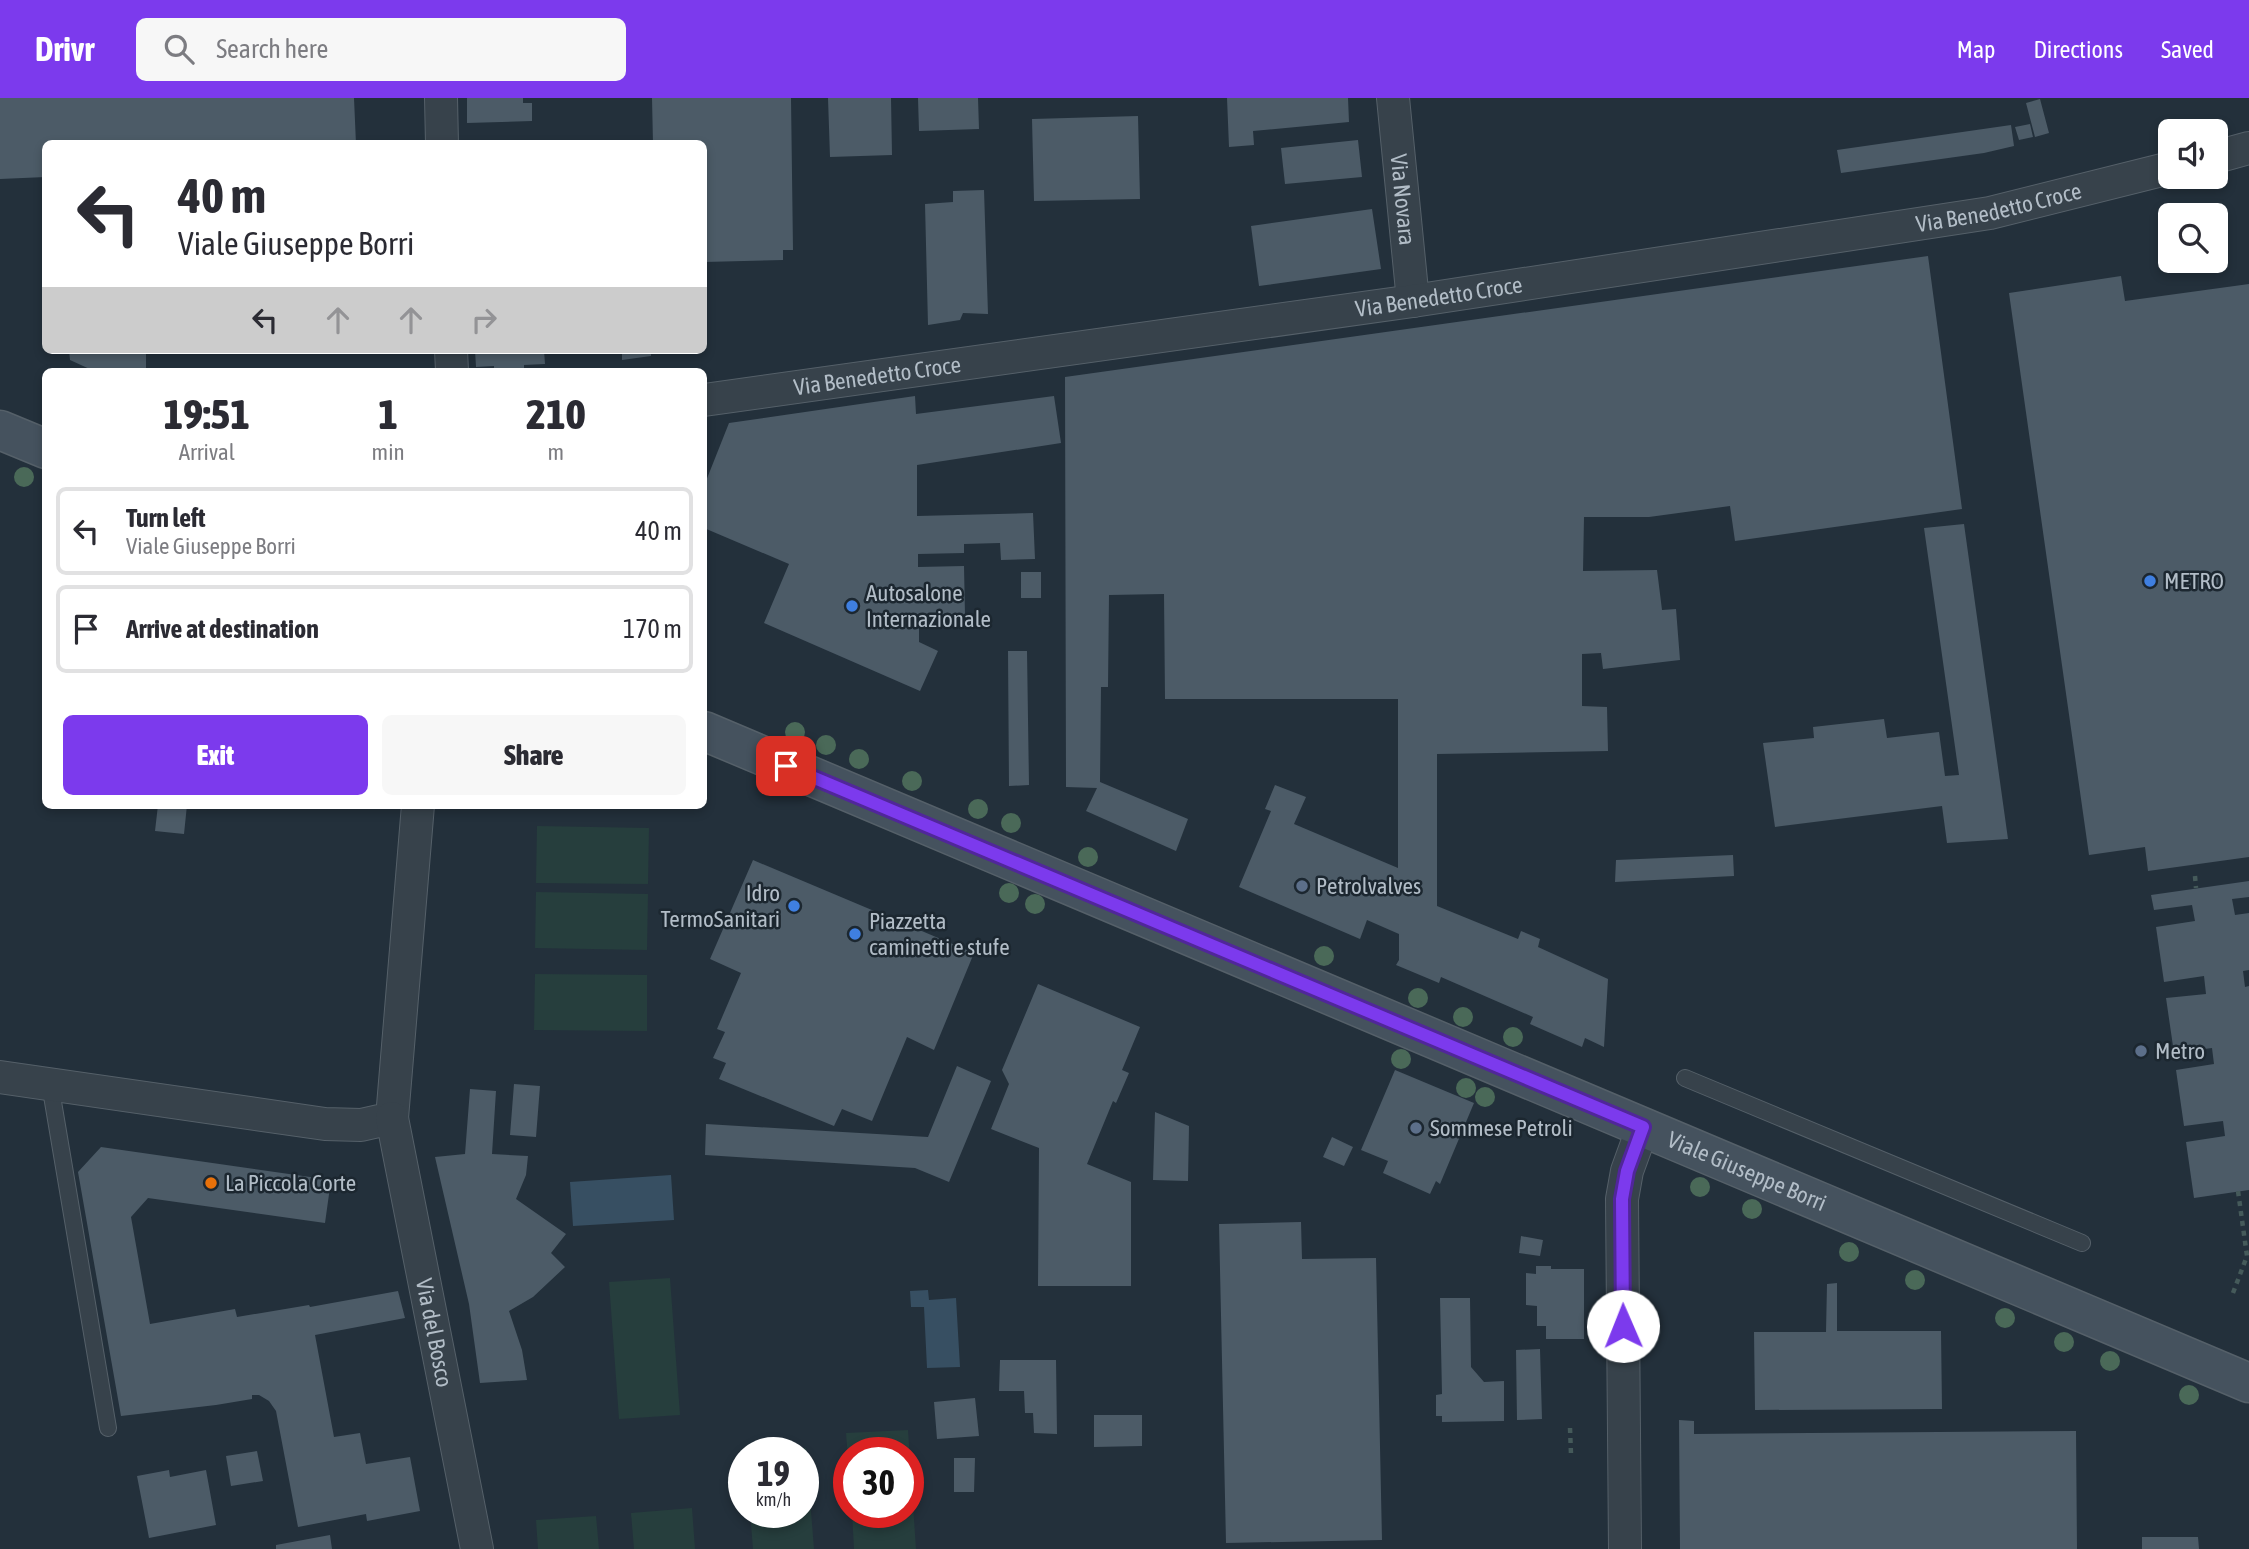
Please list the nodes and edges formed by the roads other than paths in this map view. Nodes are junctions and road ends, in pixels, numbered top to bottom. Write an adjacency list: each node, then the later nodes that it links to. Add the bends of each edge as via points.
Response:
1 (441, 98): 3 (street)
2 (1393, 98): 7 (street, Via Novara)
3 (442, 140)
4 (2249, 148): 5 (street)
5 (2228, 154)
6 (2158, 171): 7 (street, Via Benedetto Croce, via 1990,213)
7 (1413, 301): 8 (street, Via Benedetto Croce)
8 (707, 400)
9 (0, 430): 10 (main road)
10 (42, 447)
11 (707, 732): 17 (main road, Viale Giuseppe Borri)
12 (418, 809): 16 (street, Via del Bosco)
13 (0, 1077): 15 (street)
14 (1685, 1078): 18 (lane)
15 (50, 1084): 16 (street, via 324,1124 361,1125); 20 (lane)
16 (392, 1118): 21 (street, Via del Bosco)
17 (1643, 1127): 19 (main road, Viale Giuseppe Borri); 22 (street, via 1622,1199)
18 (2082, 1243)
19 (2249, 1383)
20 (108, 1428)
21 (477, 1549)
22 (1625, 1549)

